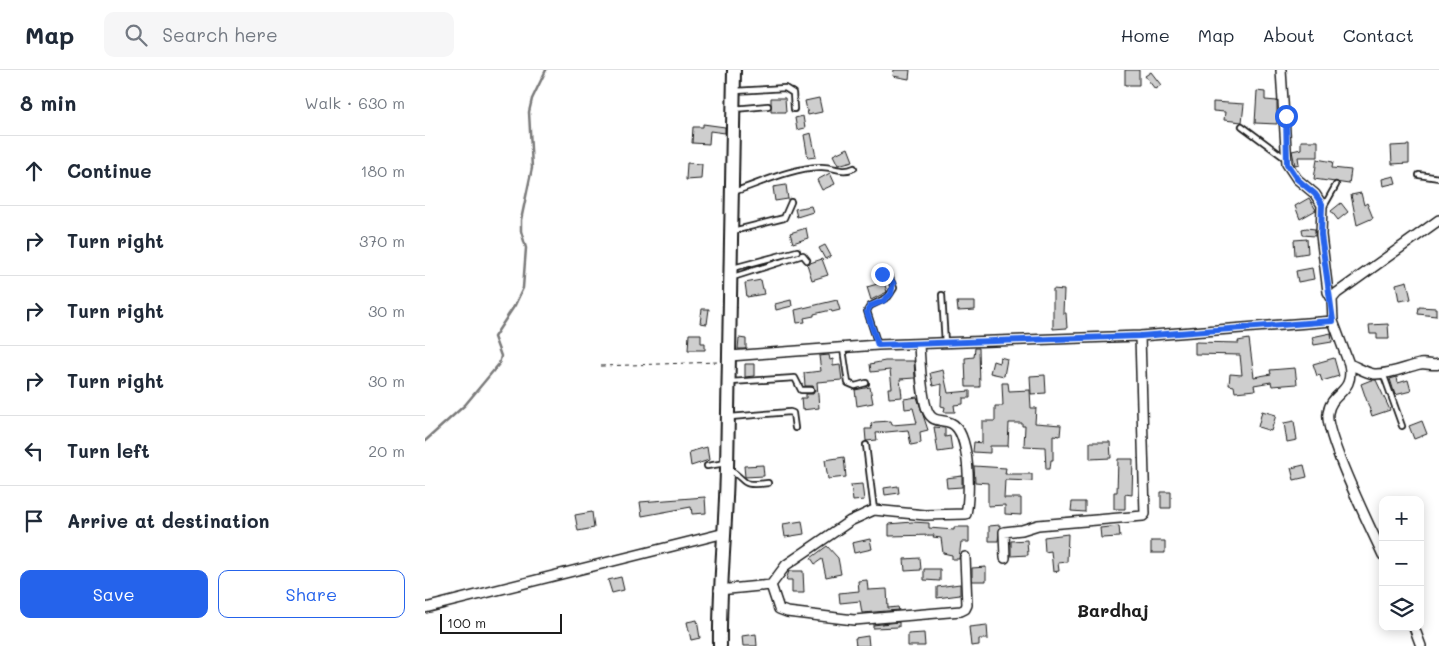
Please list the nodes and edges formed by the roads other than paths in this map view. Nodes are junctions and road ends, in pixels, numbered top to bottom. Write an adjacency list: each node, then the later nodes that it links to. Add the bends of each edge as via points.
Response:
1 (734, 70): 3 (street)
2 (1281, 70): 8 (street)
3 (733, 91): 5 (street); 6 (lane, via 785,88 793,93)
4 (768, 106): 5 (lane)
5 (733, 109): 13 (street)
6 (794, 109)
7 (1242, 126): 8 (lane)
8 (1286, 159): 15 (street, via 1291,171 1315,194)
9 (854, 168): 13 (lane, via 845,171 830,166 806,169)
10 (1419, 175): 11 (lane)
11 (1439, 178)
12 (1336, 185): 15 (lane)
13 (732, 192): 17 (street)
14 (791, 202): 17 (lane, via 784,218)
15 (1323, 209): 23 (street, via 1321,235 1328,292)
16 (1439, 220): 23 (street)
17 (732, 232): 20 (street)
18 (797, 250): 20 (lane)
19 (807, 260): 20 (lane, via 803,255)
20 (731, 273): 30 (street)
21 (882, 274): 28 (lane, via 893,283 891,294 870,306 867,312)
22 (942, 295): 27 (lane)
23 (1332, 299): 24 (street)
24 (1333, 321): 25 (street); 31 (street)
25 (1140, 336): 27 (street); 48 (street, via 1145,514 1009,530 1004,532)
26 (919, 344): 27 (street); 28 (street); 44 (street, via 927,412 936,420 958,428 964,447 968,472 966,514 925,515)
27 (945, 344)
28 (878, 345): 29 (street)
29 (843, 349): 30 (street); 35 (lane, via 848,383 855,386)
30 (730, 359): 34 (street)
31 (1349, 364): 33 (street, via 1374,374); 46 (street, via 1351,376 1348,384 1327,412 1327,420)
32 (1437, 368): 33 (street, via 1423,363)
33 (1383, 374): 38 (lane)
34 (729, 382): 36 (lane, via 795,378 801,390); 37 (street)
35 (865, 383)
36 (811, 390)
37 (729, 417): 39 (lane, via 790,412 795,418); 41 (street)
38 (1402, 426)
39 (795, 428)
40 (866, 445): 44 (lane)
41 (727, 465): 42 (lane); 43 (lane, via 743,483); 45 (street)
42 (707, 466)
43 (768, 483)
44 (874, 510): 49 (street, via 850,521 786,565)
45 (725, 533): 50 (street); 51 (street)
46 (1379, 547)
47 (965, 558): 49 (street, via 967,605 961,611 854,620 814,616 779,610)
48 (1005, 558)
49 (771, 585): 50 (street)
50 (719, 590): 53 (street)
51 (425, 608)
52 (1415, 631): 54 (street)
53 (720, 646)
54 (1421, 646)

